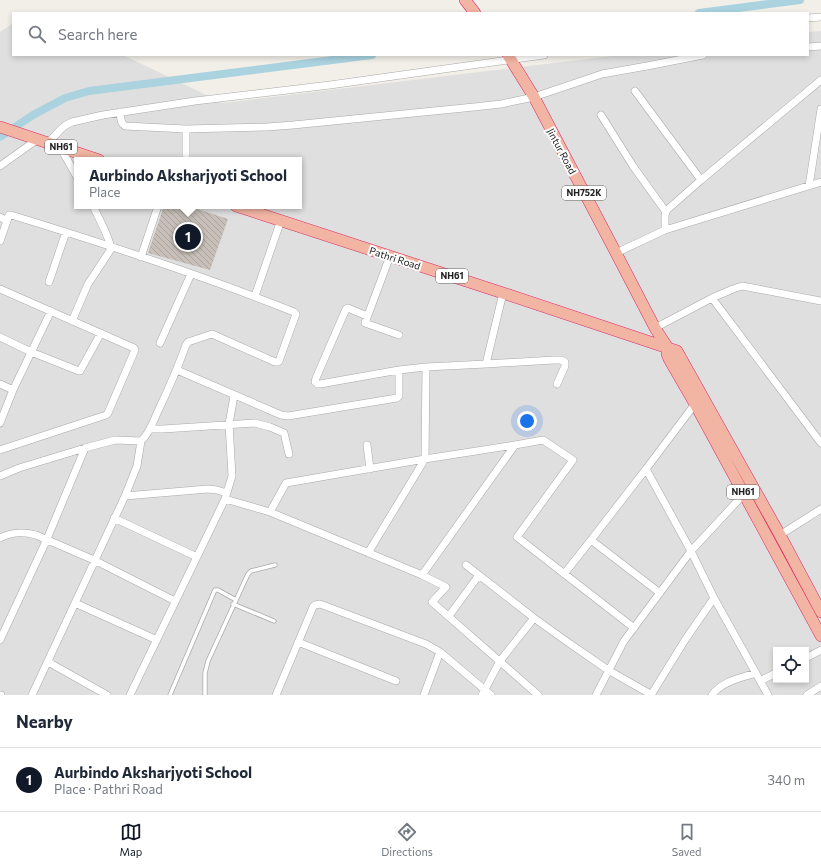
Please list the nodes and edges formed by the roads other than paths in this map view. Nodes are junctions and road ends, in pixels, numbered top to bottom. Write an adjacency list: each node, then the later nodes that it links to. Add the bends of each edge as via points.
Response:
1 (465, 0): 2 (highway)
2 (474, 12)
3 (821, 17): 4 (street)
4 (809, 18)
5 (821, 46): 6 (street)
6 (809, 47)
7 (526, 56): 9 (street)
8 (699, 56): 12 (street, via 602,74)
9 (509, 57): 12 (highway, Jintur Road / NH752K); 14 (street, via 330,85)
10 (821, 80): 24 (street)
11 (635, 91): 24 (street)
12 (534, 97): 17 (street, via 501,104 267,128); 38 (highway, Jintur Road / NH752K)
13 (821, 109): 26 (street)
14 (120, 112): 17 (street, via 122,124 125,126); 18 (street, via 69,124)
15 (601, 115): 30 (street)
16 (0, 127): 18 (highway, NH61)
17 (186, 129): 21 (street)
18 (43, 141): 19 (highway, NH61); 22 (street)
19 (60, 147): 20 (highway, NH61); 23 (street)
20 (90, 157)
21 (186, 157)
22 (0, 166)
23 (74, 172)
24 (701, 180): 30 (street)
25 (821, 182): 26 (street)
26 (809, 186): 34 (street)
27 (94, 209): 37 (street)
28 (157, 209): 40 (street)
29 (246, 209): 33 (highway, Pathri Road / NH61)
30 (666, 212): 34 (street)
31 (0, 217): 32 (street)
32 (7, 220): 35 (street, via 11,215); 36 (street)
33 (281, 220): 39 (highway, Pathri Road / NH61); 45 (street)
34 (665, 230): 38 (street)
35 (66, 232): 37 (street); 42 (street)
36 (0, 241)
37 (111, 246): 40 (street); 50 (street, via 88,284)
38 (616, 253): 51 (highway, Jintur Road / NH752K)
39 (390, 256): 44 (highway, Pathri Road / NH61); 49 (street)
40 (141, 257): 41 (street)
41 (191, 274): 45 (street); 55 (street)
42 (49, 282)
43 (0, 289): 48 (street)
44 (503, 292): 56 (highway, Pathri Road / NH61); 58 (street)
45 (255, 296): 60 (street, via 296,313 278,362 211,334 187,343)
46 (712, 298): 47 (street, via 746,286); 51 (street); 71 (street)
47 (821, 301)
48 (51, 312): 50 (street); 57 (street)
49 (367, 316): 53 (street, via 365,324); 61 (street, via 346,309 315,382 320,384)
50 (72, 321): 52 (street)
51 (656, 330): 56 (highway, NH752K)
52 (101, 333): 57 (street, via 79,371); 75 (street, via 135,350 107,414)
53 (399, 335)
54 (0, 337): 57 (street)
55 (160, 343)
56 (668, 348): 66 (highway, NH61, via 668,357); 87 (highway, NH61, via 678,351)
57 (31, 352): 64 (street)
58 (486, 364): 59 (street); 63 (street, via 561,360 565,362 565,366)
59 (426, 367): 61 (street); 77 (street)
60 (177, 370): 65 (street); 69 (street)
61 (399, 370): 65 (street, via 397,398 292,416 284,416)
62 (0, 384): 64 (street)
63 (557, 384)
64 (13, 390): 67 (street)
65 (234, 396): 68 (street)
66 (695, 404): 79 (street); 81 (highway, NH61)
67 (0, 423)
68 (229, 424): 69 (street); 76 (street, via 255,423 284,433); 83 (street, via 232,476)
69 (150, 429): 70 (street)
70 (141, 441): 74 (street, via 116,440); 82 (street, via 137,466)
71 (821, 443)
72 (367, 445): 78 (street)
73 (515, 445): 77 (street); 97 (street, via 544,440 573,460 517,537); 99 (street)
74 (84, 448): 80 (street); 89 (street)
75 (0, 450)
76 (288, 454)
77 (425, 459): 78 (street); 92 (street)
78 (370, 469): 85 (street, via 286,483)
79 (646, 469): 90 (street); 91 (street)
80 (0, 476)
81 (744, 494): 91 (street); 112 (highway, NH61)
82 (125, 496): 83 (street, via 208,490); 86 (street)
83 (226, 496): 85 (street); 93 (street)
84 (821, 509): 87 (street)
85 (270, 512): 92 (street)
86 (114, 518): 93 (street); 94 (street)
87 (780, 535): 106 (highway, NH61)
88 (0, 538): 89 (street, via 9,534 28,534)
89 (47, 539): 94 (street); 111 (street)
90 (591, 540): 97 (street); 100 (street)
91 (691, 551): 100 (street); 101 (street)
92 (368, 553): 99 (street)
93 (197, 557): 103 (street)
94 (94, 560): 103 (street); 104 (street)
95 (466, 564): 98 (street)
96 (275, 565): 102 (lane, via 249,572)
97 (564, 574): 110 (street)
98 (479, 575): 107 (street); 108 (street)
99 (422, 576): 107 (street, via 446,587 432,602)
100 (660, 593): 110 (street)
101 (714, 598): 122 (street); 138 (street)
102 (236, 600): 105 (lane); 131 (lane, via 218,590 214,592)
103 (175, 601): 114 (street)
104 (74, 603): 114 (street); 120 (street)
105 (233, 604): 109 (lane); 132 (lane, via 206,666)
106 (821, 612)
107 (449, 616): 119 (street)
108 (534, 618): 119 (street); 121 (street)
109 (274, 622)
110 (634, 628): 121 (street)
111 (2, 631): 113 (street)
112 (821, 636)
113 (0, 640)
114 (157, 640): 130 (street)
115 (298, 642): 117 (street, via 313,607 320,604 420,641); 124 (street); 133 (street)
116 (821, 650): 118 (street)
117 (440, 652): 127 (street); 134 (street)
118 (809, 656)
119 (500, 661): 127 (street); 136 (street)
120 (48, 662): 128 (street); 129 (street)
121 (608, 670): 137 (street); 138 (street)
122 (756, 673): 125 (street); 139 (street, via 724,684)
123 (773, 674): 125 (street)
124 (396, 681)
125 (760, 681): 140 (street)
126 (821, 686): 141 (street)
127 (483, 692): 135 (street)
128 (32, 695)
129 (107, 695)
130 (130, 695)
131 (170, 695)
132 (205, 695)
133 (276, 695)
134 (424, 695)
135 (491, 695)
136 (538, 695)
137 (596, 695)
138 (651, 695)
139 (712, 695)
140 (768, 695)
141 (807, 695)

